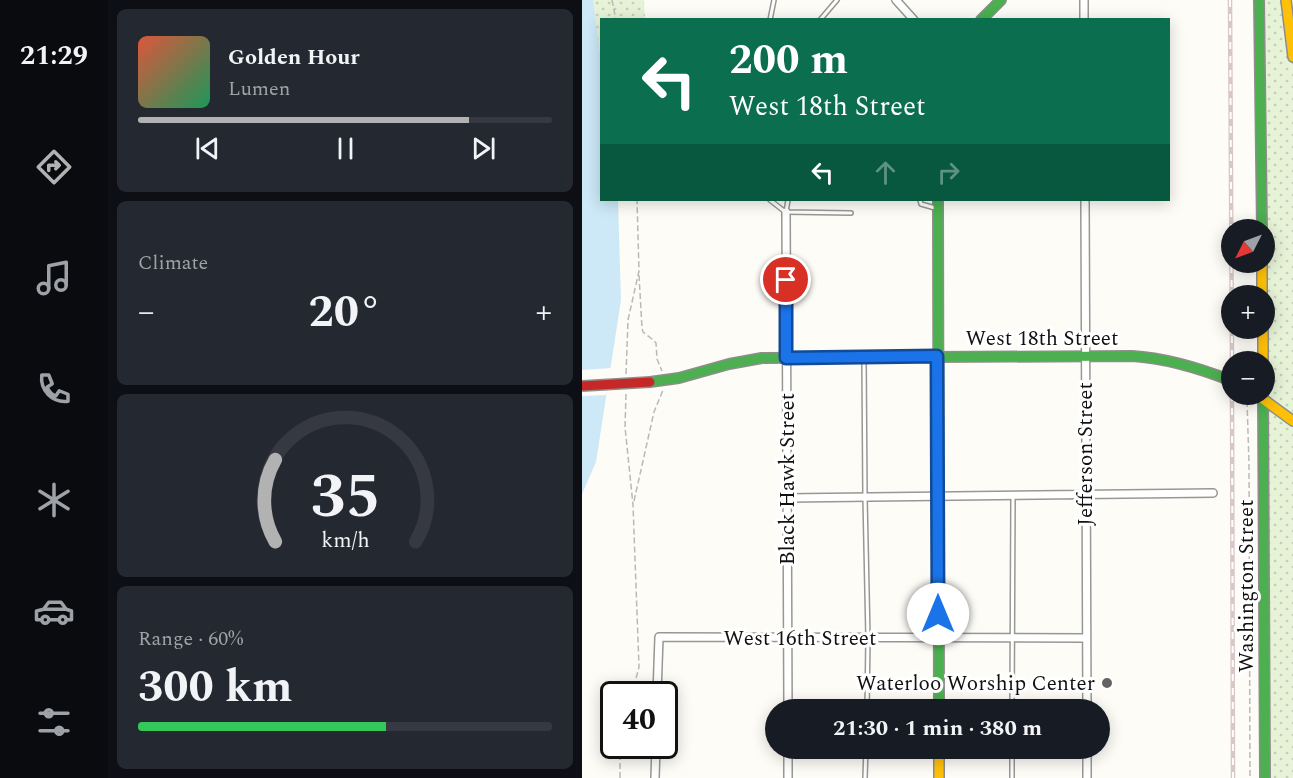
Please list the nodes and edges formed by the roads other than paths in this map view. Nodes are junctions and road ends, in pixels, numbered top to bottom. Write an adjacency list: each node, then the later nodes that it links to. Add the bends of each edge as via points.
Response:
1 (774, 0): 8 (lane)
2 (837, 0): 9 (lane)
3 (896, 0): 10 (street)
4 (1001, 0): 11 (main road)
5 (1084, 0): 12 (street)
6 (1259, 0): 21 (main road)
7 (1286, 0): 13 (main road)
8 (770, 18)
9 (822, 18)
10 (912, 18)
11 (983, 18)
12 (1084, 18)
13 (1293, 57)
14 (771, 201): 19 (lane)
15 (788, 201): 19 (lane)
16 (920, 201): 18 (lane)
17 (1085, 201): 23 (street, Jefferson Street)
18 (938, 204): 22 (main road)
19 (786, 212): 20 (lane); 25 (street, Black Hawk Street)
20 (851, 213)
21 (1262, 219)
22 (937, 356): 23 (main road, West 18th Street); 24 (main road, West 18th Street); 33 (main road)
23 (1085, 356): 26 (main road, West 18th Street, via 1164,359); 32 (street, Jefferson Street)
24 (864, 357): 25 (main road, West 18th Street); 35 (lane)
25 (786, 358): 27 (main road, West 18th Street, bridge, via 752,359 650,382); 36 (street, Black Hawk Street)
26 (1221, 376)
27 (582, 386)
28 (1261, 405): 60 (main road, Washington Street)
29 (1273, 405): 30 (main road)
30 (1293, 421)
31 (1213, 493): 32 (street)
32 (1086, 495): 34 (street); 41 (street, Jefferson Street)
33 (938, 496): 34 (street); 35 (street); 39 (main road)
34 (1013, 496): 40 (lane)
35 (865, 497): 36 (street); 38 (lane)
36 (787, 498): 37 (street, Black Hawk Street)
37 (788, 638): 38 (street, West 16th Street); 42 (street, West 16th Street, via 659,637); 43 (street, Black Hawk Street)
38 (868, 638): 39 (street, West 16th Street); 44 (lane)
39 (938, 638): 40 (street, West 16th Street); 45 (main road)
40 (1013, 638): 41 (street, West 16th Street); 46 (lane)
41 (1086, 638): 47 (street, Jefferson Street)
42 (657, 681)
43 (788, 699)
44 (867, 699)
45 (939, 699)
46 (1012, 699)
47 (1087, 699)
48 (656, 759): 54 (street)
49 (788, 759): 55 (street)
50 (866, 759): 56 (lane)
51 (939, 759): 57 (main road)
52 (1012, 759): 58 (lane)
53 (1087, 759): 59 (street)
54 (655, 778)
55 (788, 778)
56 (866, 778)
57 (939, 778)
58 (1012, 778)
59 (1087, 778)
60 (1265, 778)

